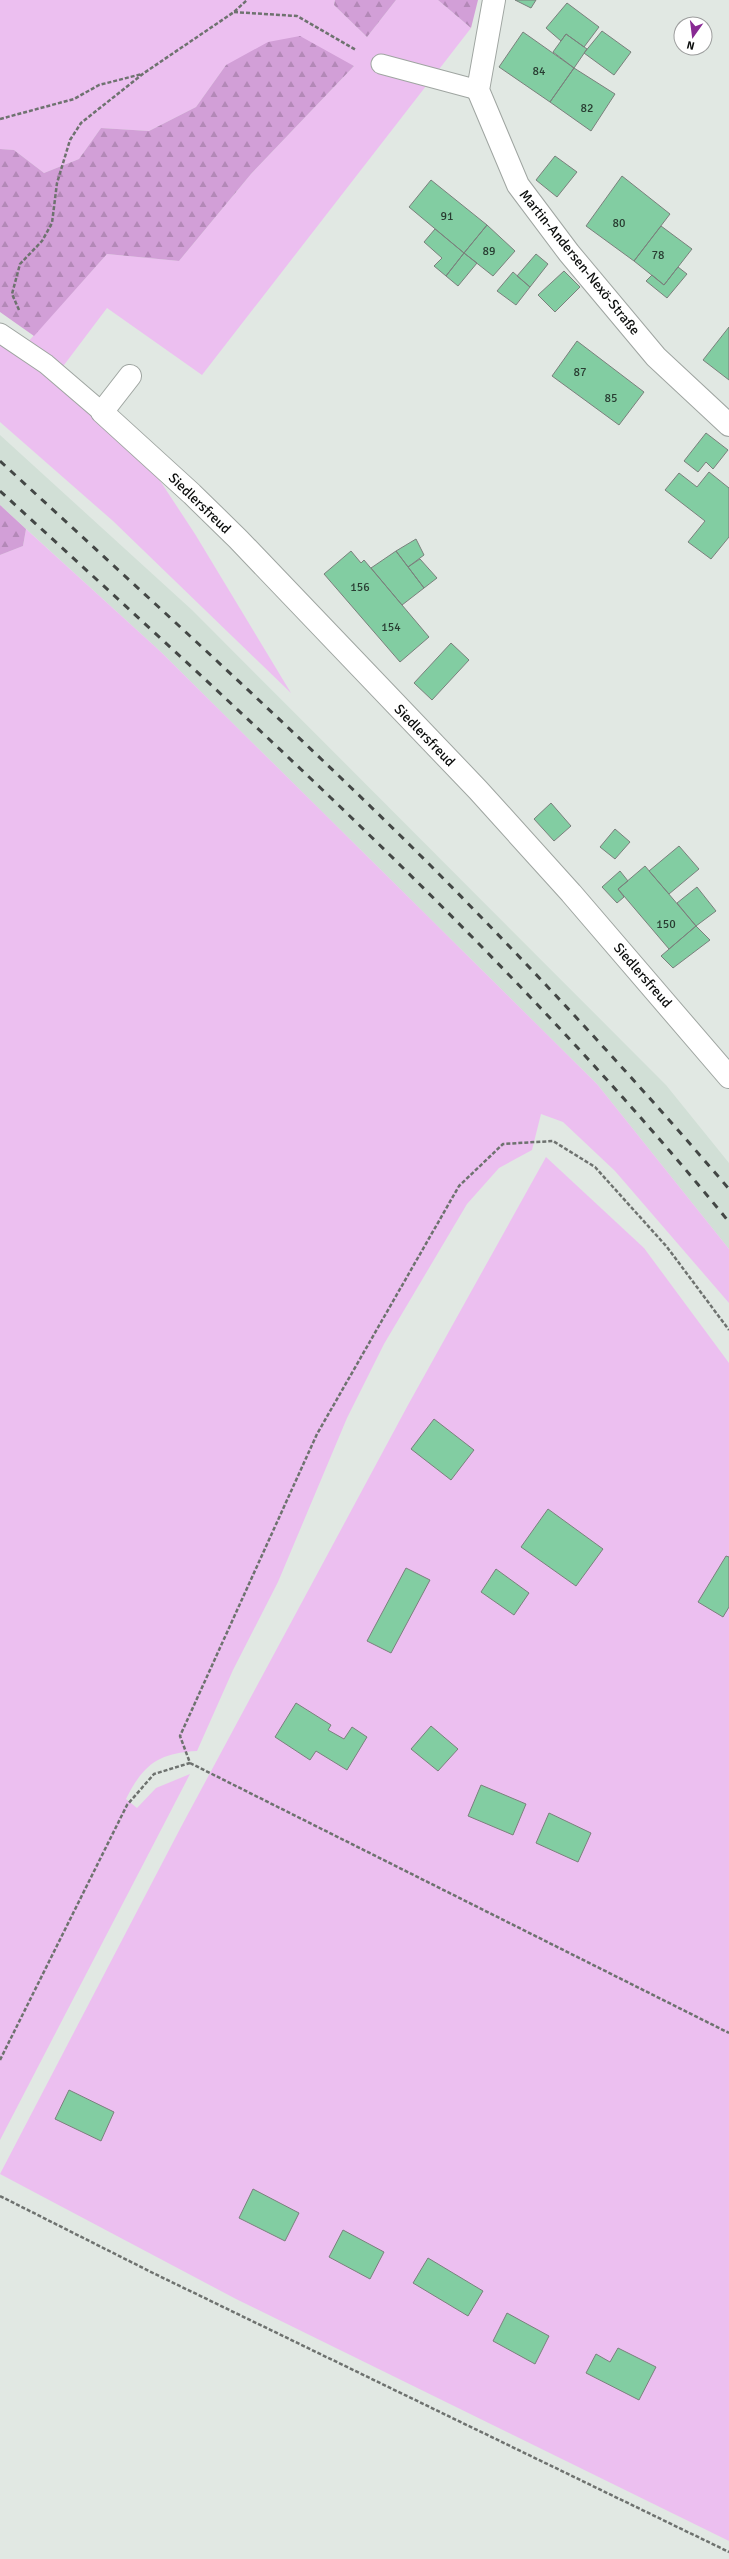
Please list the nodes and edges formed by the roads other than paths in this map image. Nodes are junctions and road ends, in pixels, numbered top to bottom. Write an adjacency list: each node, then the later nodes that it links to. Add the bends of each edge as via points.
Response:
1 (494, 0): 3 (street)
2 (381, 64): 3 (lane)
3 (478, 90): 7 (street, Martin-Andersen-Nexö-Straße, via 518,185 569,253 656,357)
4 (0, 333): 6 (lane, Siedlersfreud, via 46,364)
5 (130, 376): 6 (street)
6 (102, 412): 8 (street, Siedlersfreud, via 228,529 478,790 571,893)
7 (729, 425)
8 (729, 1077)

